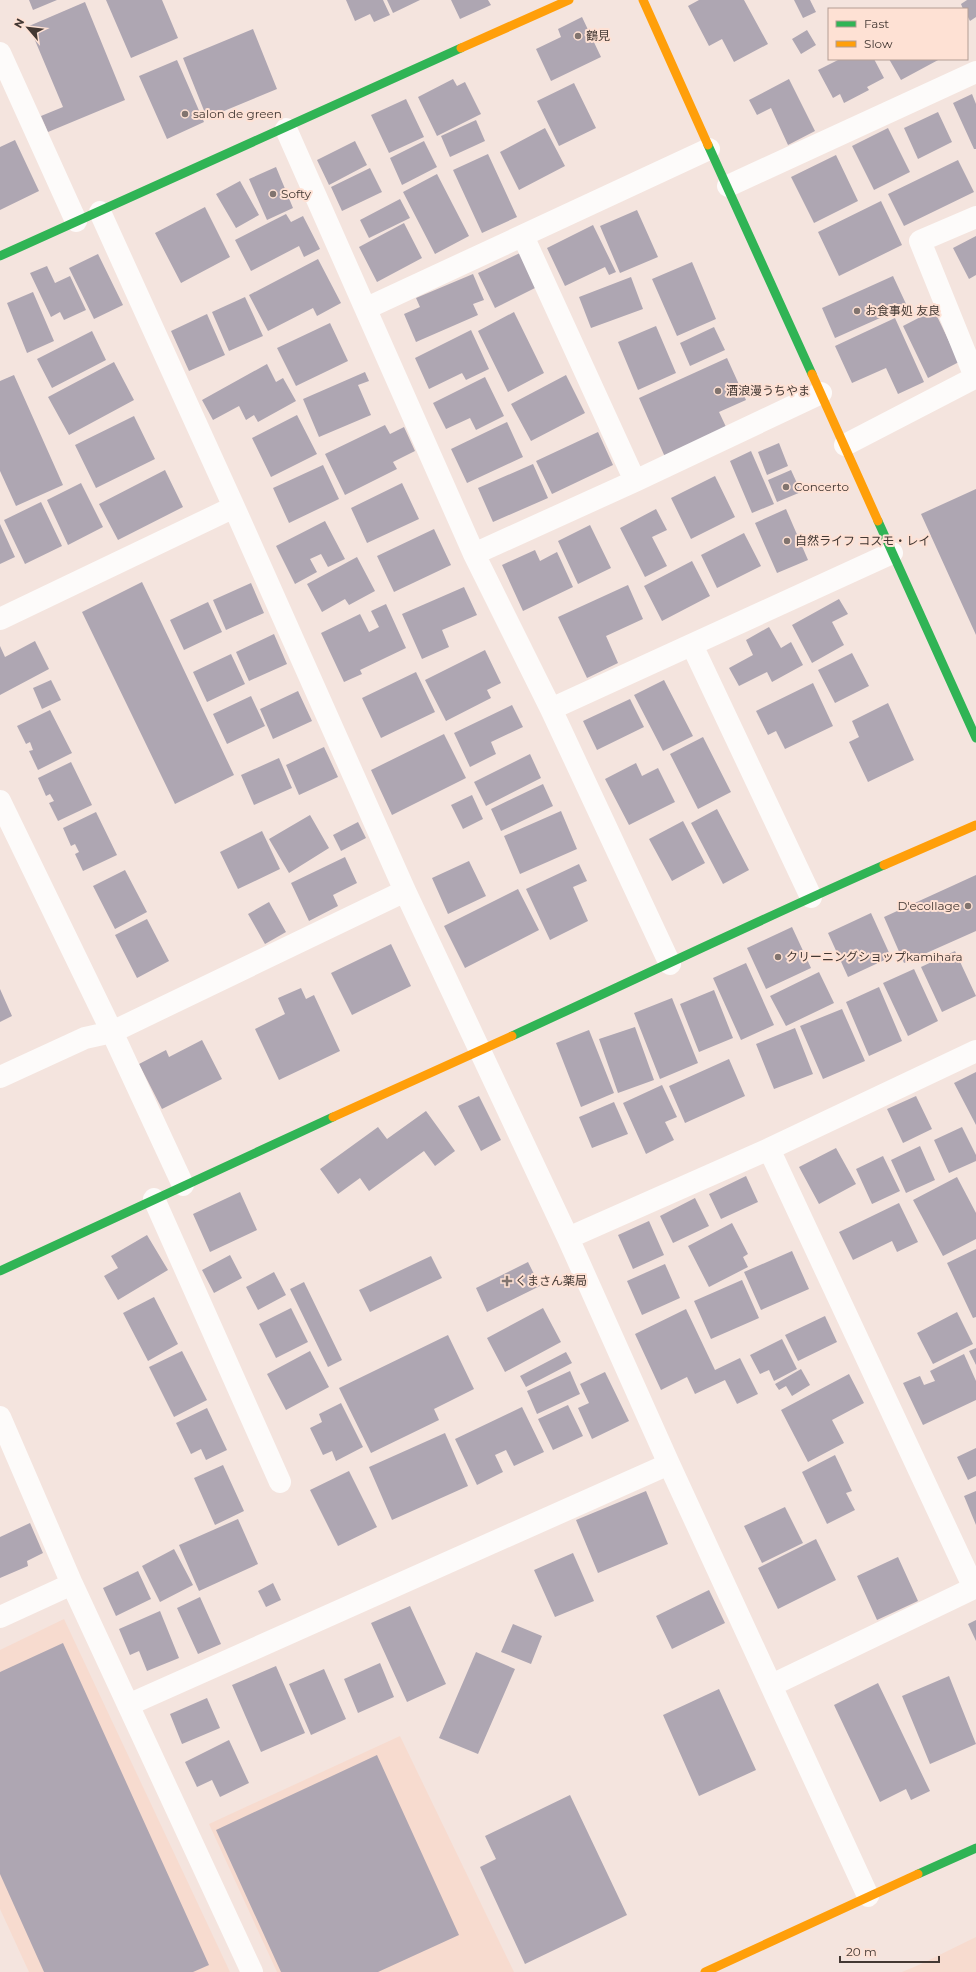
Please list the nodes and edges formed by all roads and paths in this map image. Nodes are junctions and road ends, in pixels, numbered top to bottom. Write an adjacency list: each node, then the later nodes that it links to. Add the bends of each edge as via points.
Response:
1 (569, 0): 5 (street)
2 (643, 0): 6 (street)
3 (0, 53): 10 (street)
4 (976, 72): 7 (street)
5 (286, 128): 8 (street); 13 (street)
6 (709, 149): 7 (street); 11 (street)
7 (728, 186): 15 (street)
8 (100, 212): 10 (street); 18 (street)
9 (976, 217): 14 (street, via 920,241)
10 (76, 221): 12 (street)
11 (523, 236): 13 (street); 17 (street)
12 (0, 256)
13 (367, 308): 20 (street)
14 (976, 377): 16 (street)
15 (821, 393): 16 (street); 17 (street)
16 (845, 445): 19 (street)
17 (635, 481): 20 (street)
18 (234, 506): 21 (street); 27 (street)
19 (892, 552): 22 (street); 24 (street)
20 (474, 554): 23 (street)
21 (0, 619)
22 (692, 646): 23 (street); 28 (street)
23 (551, 709): 29 (street)
24 (976, 738)
25 (0, 801): 30 (street)
26 (976, 825): 28 (street)
27 (405, 891): 30 (street); 31 (street)
28 (811, 897): 29 (street)
29 (670, 964): 31 (street)
30 (112, 1032): 33 (street, via 85,1038); 35 (street)
31 (480, 1050): 35 (street); 37 (street)
32 (976, 1051): 34 (street)
33 (0, 1077)
34 (769, 1149): 37 (street); 44 (street, via 974,1588)
35 (184, 1185): 36 (street)
36 (154, 1199): 38 (street); 41 (street)
37 (568, 1238): 40 (street)
38 (0, 1271)
39 (0, 1417): 42 (street)
40 (669, 1464): 44 (street); 45 (street)
41 (280, 1482)
42 (72, 1584): 43 (street); 45 (street)
43 (0, 1617)
44 (772, 1685): 47 (street)
45 (128, 1705): 48 (street)
46 (976, 1848): 47 (street)
47 (868, 1896): 49 (street)
48 (252, 1972)
49 (705, 1972)

